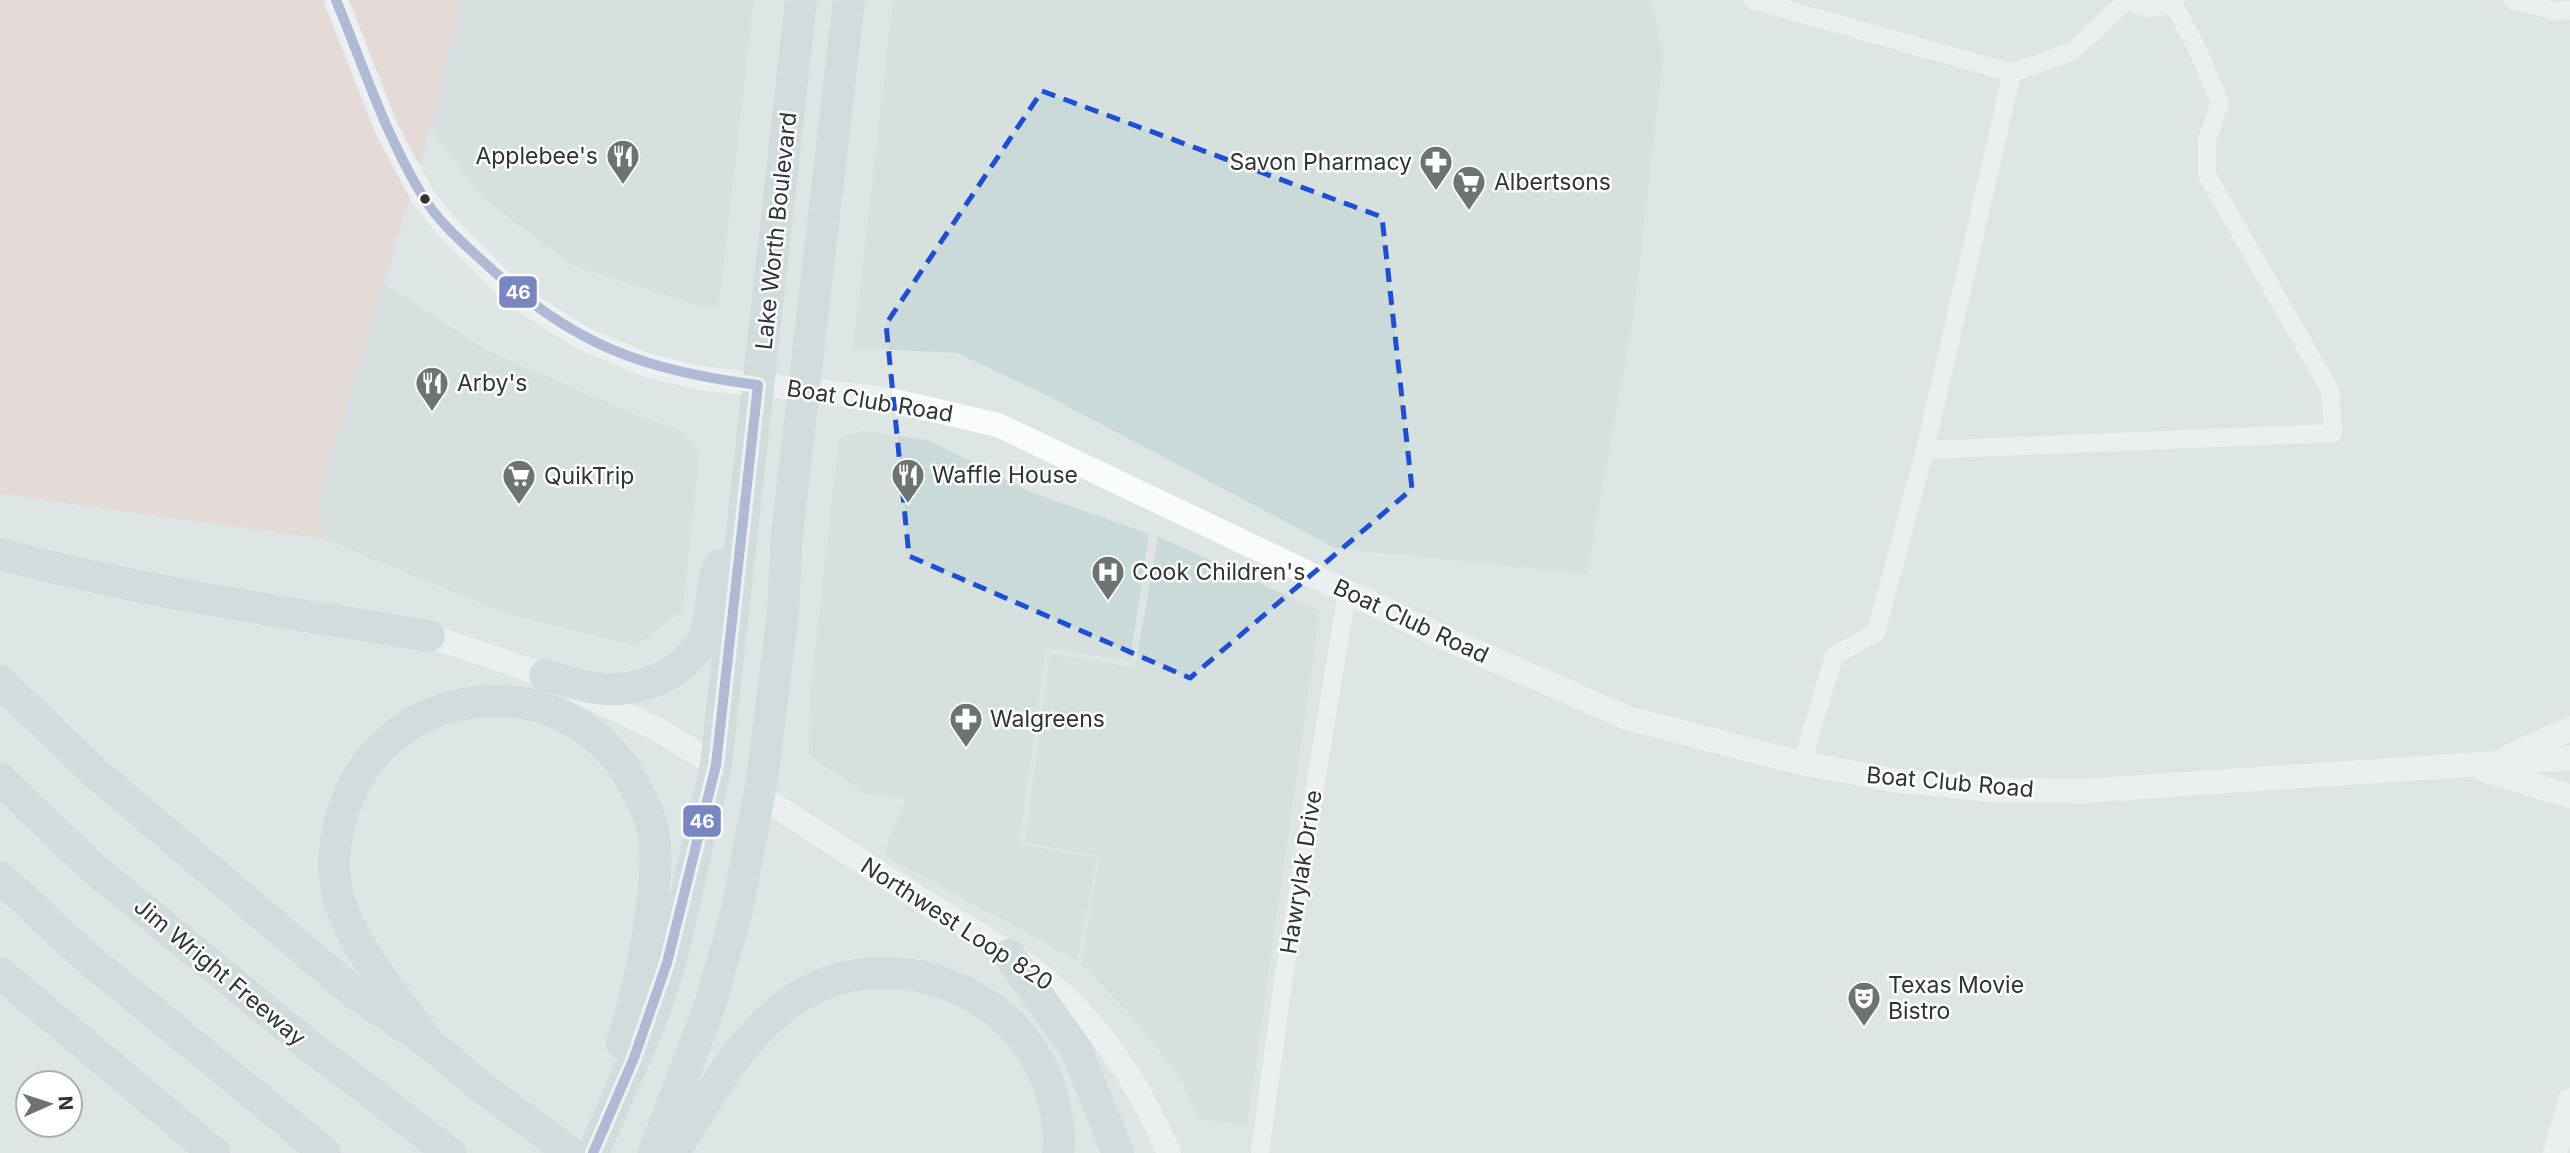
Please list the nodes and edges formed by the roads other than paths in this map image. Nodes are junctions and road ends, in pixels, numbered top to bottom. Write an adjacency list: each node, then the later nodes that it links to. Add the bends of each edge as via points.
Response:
1 (336, 0): 10 (main road, Boat Club Road, via 387,130 423,197 516,296 584,340 617,355 700,378)
2 (801, 0): 10 (highway, Lake Worth Boulevard)
3 (849, 0): 11 (highway, Lake Worth Boulevard)
4 (1753, 0): 9 (street)
5 (2128, 0): 6 (street, via 2146,7); 9 (street, via 2073,51)
6 (2174, 1): 12 (street, via 2220,102 2207,140 2207,175 2330,390 2333,433)
7 (2516, 1): 8 (street, via 2554,11)
8 (2570, 10)
9 (2012, 72): 12 (street)
10 (758, 385): 11 (main road, Boat Club Road); 13 (highway, Lake Worth Boulevard)
11 (804, 390): 15 (main road, Boat Club Road, via 886,399 998,425); 25 (highway, Lake Worth Boulevard)
12 (1925, 450): 21 (street, via 1876,632 1834,656)
13 (740, 542): 17 (highway, via 718,567 707,629 694,654 671,673 619,689); 22 (highway, Lake Worth Boulevard)
14 (0, 554): 16 (highway, via 52,569 202,598)
15 (1347, 592): 21 (main road, Boat Club Road, via 1630,719); 43 (street, Hawrylak Drive)
16 (429, 636): 17 (main road)
17 (545, 676): 22 (main road)
18 (0, 681): 30 (highway, via 92,770 358,996)
19 (2570, 729): 23 (main road, via 2513,755)
20 (2570, 758): 23 (main road, Boat Club Road)
21 (1802, 763): 23 (main road, Boat Club Road, via 1927,785 2061,791)
22 (716, 765): 37 (highway, Lake Worth Boulevard, via 672,956 651,1020)
23 (2470, 765): 26 (main road)
24 (0, 779): 34 (highway, Jim Wright Freeway, via 92,867 312,1048)
25 (760, 796): 28 (main road, Northwest Loop 820); 38 (highway, Lake Worth Boulevard, via 727,949)
26 (2570, 796)
27 (0, 877): 33 (highway, via 85,956)
28 (1009, 955): 41 (highway, via 1076,1049); 42 (main road, Northwest Loop 820, via 1058,991 1107,1044 1148,1108)
29 (0, 973): 32 (highway)
30 (429, 1042): 35 (highway); 36 (highway, via 351,929 339,898 334,862 339,824 356,779 394,735 437,710 471,702 532,704 571,719 603,741 625,768 654,835 652,897 633,1005)
31 (2570, 1100): 44 (main road)
32 (214, 1153)
33 (325, 1153)
34 (450, 1153)
35 (571, 1153)
36 (587, 1153)
37 (593, 1153)
38 (654, 1153)
39 (673, 1153): 40 (highway, via 740,1052 769,1017 803,993 836,979 880,971 944,982 978,999 1010,1024 1038,1060 1050,1089 1058,1122)
40 (1058, 1153)
41 (1118, 1153)
42 (1169, 1153)
43 (1260, 1153)
44 (2555, 1153)

